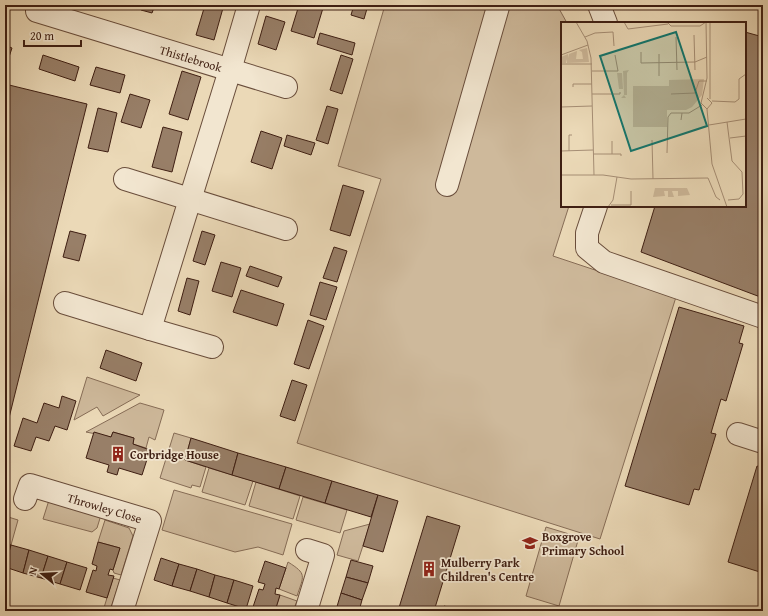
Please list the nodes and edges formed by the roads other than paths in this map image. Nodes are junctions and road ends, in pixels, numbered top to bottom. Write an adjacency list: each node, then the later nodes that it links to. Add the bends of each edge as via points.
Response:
1 (249, 5): 6 (street, Thistlebrook)
2 (496, 5): 9 (street, via 498,6)
3 (599, 5): 5 (street)
4 (37, 11): 6 (street, Thistlebrook)
5 (606, 22)
6 (230, 70): 7 (street, Thistlebrook); 10 (street, Thistlebrook)
7 (286, 87)
8 (125, 179): 10 (street)
9 (447, 185)
10 (190, 199): 12 (street); 15 (street, Thistlebrook)
11 (596, 207): 14 (street, via 587,233 587,248 604,262)
12 (286, 229)
13 (65, 303): 15 (street)
14 (763, 317)
15 (150, 329): 16 (street)
16 (212, 348)
17 (738, 434): 18 (street)
18 (763, 442)
19 (26, 499): 21 (street, Throwley Close, via 30,484 150,521)
20 (307, 550): 22 (street, via 323,555)
21 (122, 611)
22 (306, 611)

